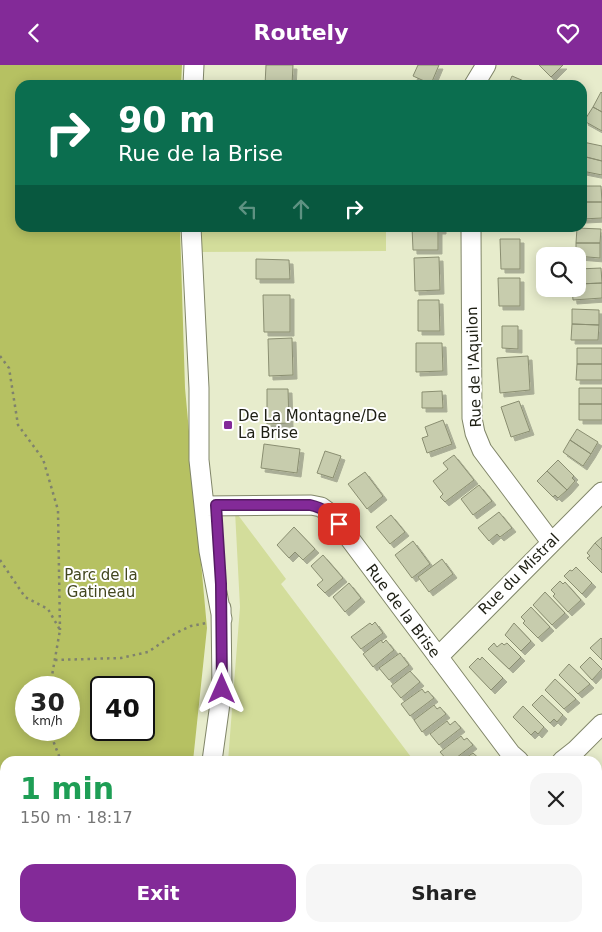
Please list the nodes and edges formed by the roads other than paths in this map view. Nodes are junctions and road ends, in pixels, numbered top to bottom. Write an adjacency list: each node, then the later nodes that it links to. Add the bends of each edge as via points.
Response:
1 (194, 65): 3 (street)
2 (486, 65): 4 (street)
3 (193, 80)
4 (477, 80)
5 (191, 232): 8 (street, via 199,460)
6 (471, 232): 9 (street, Rue de l'Aquilon, via 472,418 475,433 482,449)
7 (602, 492): 9 (street, Rue du Mistral)
8 (210, 505): 10 (street, Rue de la Brise, via 297,504 321,507 335,519); 12 (street, via 209,551 222,619 222,689)
9 (551, 542): 10 (street, Rue du Mistral)
10 (438, 657): 13 (street, Rue de la Brise)
11 (602, 724): 14 (street)
12 (213, 756)
13 (513, 756)
14 (568, 756)

